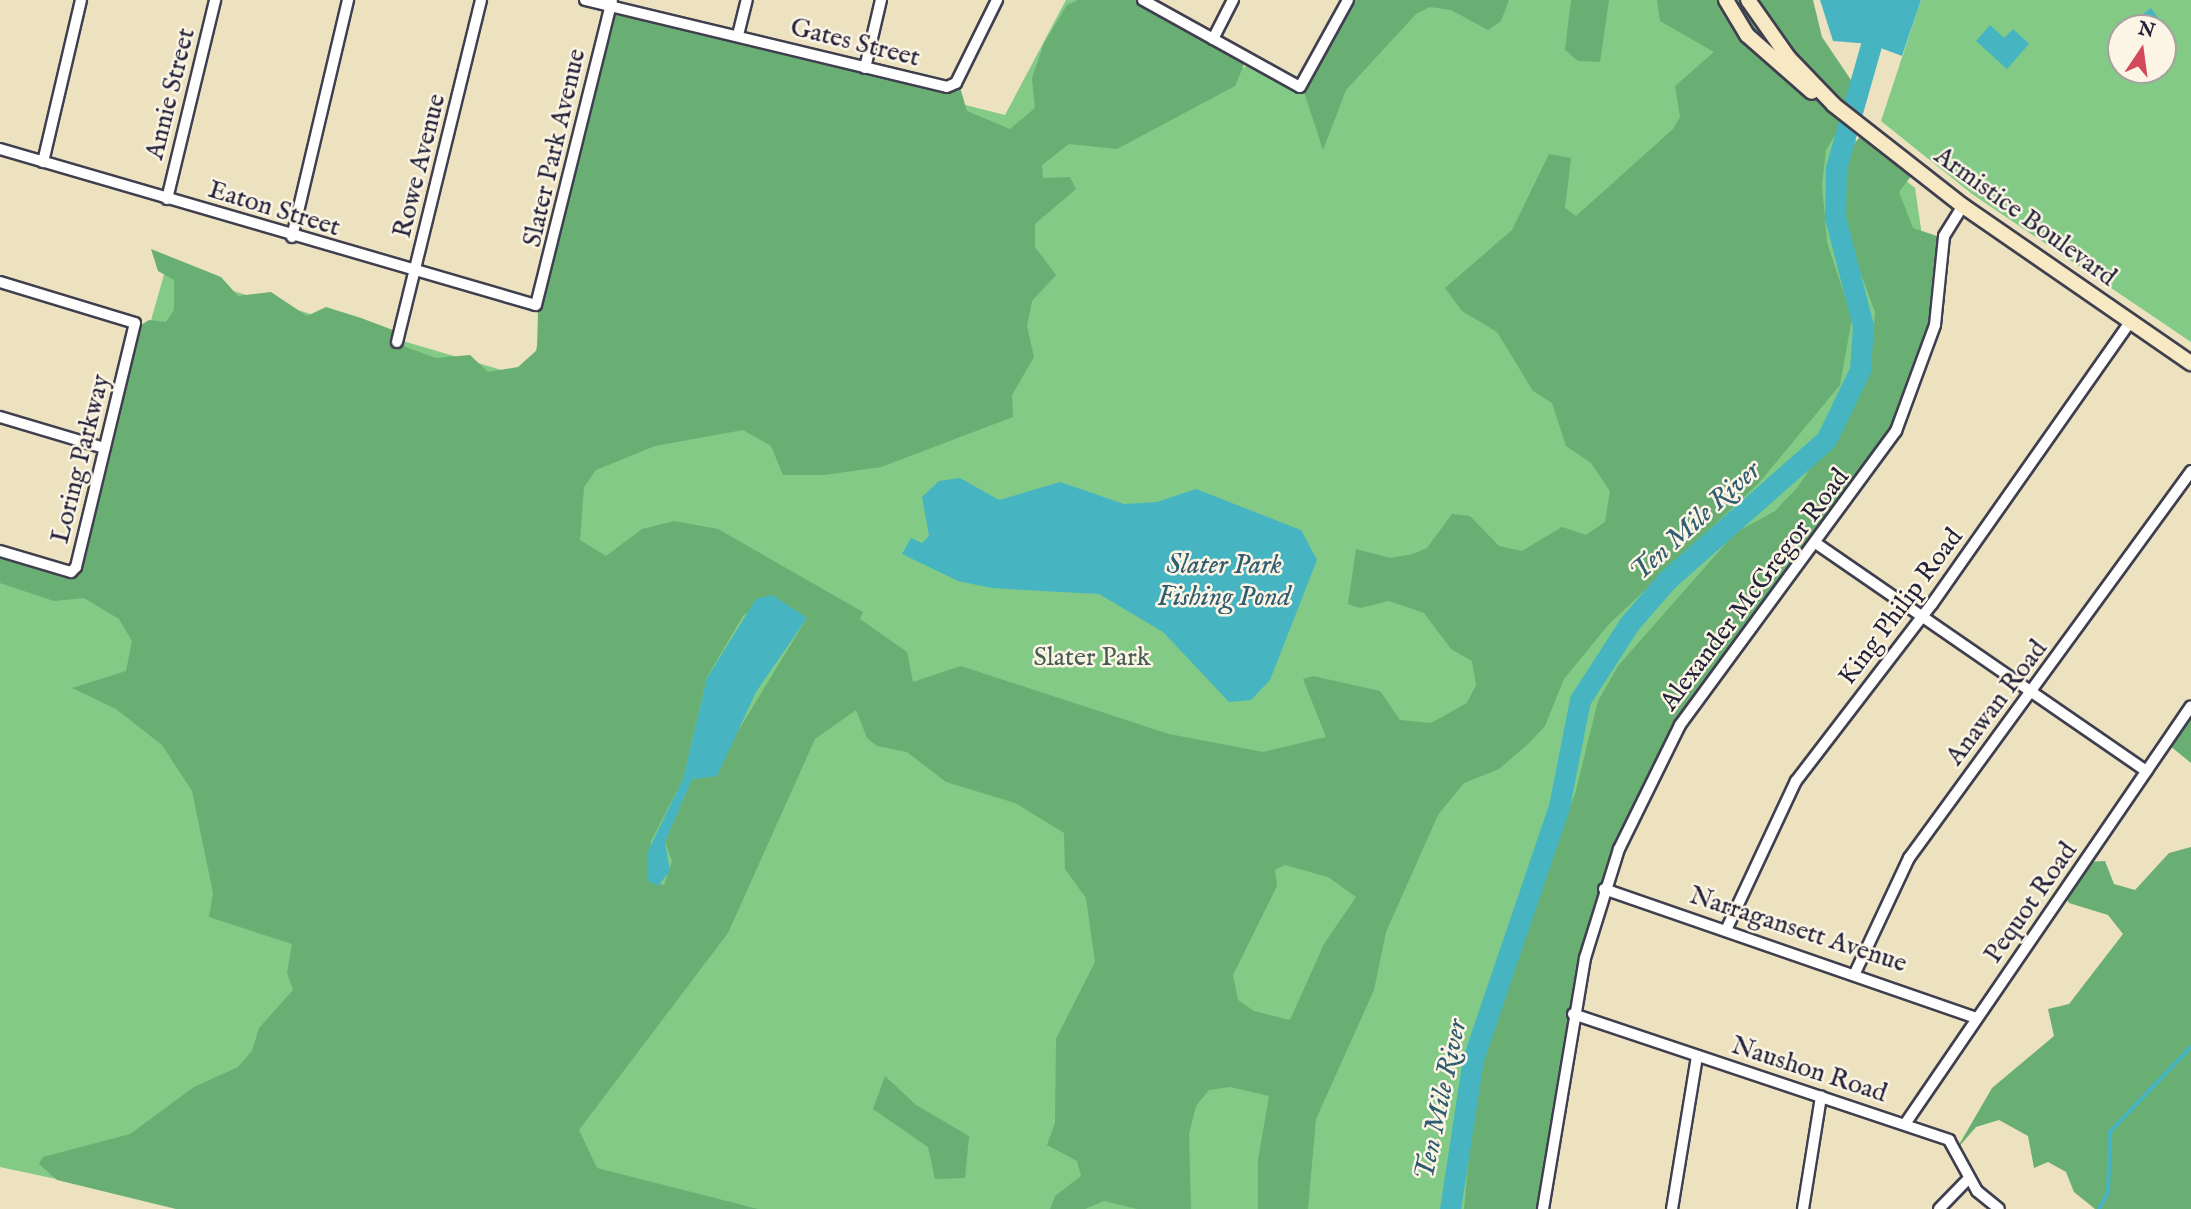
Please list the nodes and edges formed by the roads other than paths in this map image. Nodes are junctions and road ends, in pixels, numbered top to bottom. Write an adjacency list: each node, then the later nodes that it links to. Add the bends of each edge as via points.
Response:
1 (81, 0): 20 (street)
2 (215, 0): 21 (street, Annie Street)
3 (348, 0): 23 (street)
4 (481, 0): 24 (street, Rowe Avenue)
5 (585, 0): 14 (street, Gates Street)
6 (747, 0): 15 (street)
7 (881, 0): 17 (street)
8 (996, 0): 17 (street, Gates Street, via 952,86)
9 (1143, 0): 16 (street)
10 (1233, 0): 16 (street)
11 (1348, 0): 16 (street, via 1300,87)
12 (1726, 0): 18 (main road, Armistice Boulevard, via 1762,50)
13 (1748, 0): 18 (main road, Armistice Boulevard, via 1788,57)
14 (611, 3): 15 (street, Gates Street); 26 (street, Slater Park Avenue)
15 (738, 36): 17 (street, Gates Street)
16 (1213, 39)
17 (865, 68)
18 (1834, 104): 22 (main road, Armistice Boulevard)
19 (0, 149): 20 (street, Eaton Street)
20 (43, 162): 21 (street, Eaton Street)
21 (167, 199): 23 (street, Eaton Street)
22 (1963, 206): 27 (main road, Armistice Boulevard); 33 (street, Alexander McGregor Road, via 1944,236 1935,325 1915,388 1881,454)
23 (292, 237): 24 (street, Eaton Street)
24 (415, 273): 26 (street, Eaton Street); 28 (street, Rowe Avenue)
25 (0, 282): 31 (street, Loring Parkway, via 135,323)
26 (536, 305)
27 (2130, 322): 29 (main road, Armistice Boulevard); 35 (street, King Philip Road)
28 (397, 342)
29 (2191, 363)
30 (0, 417): 31 (street)
31 (104, 447): 34 (street, Loring Parkway, via 76,567 71,572)
32 (2191, 471): 36 (street, Anawan Road)
33 (1816, 544): 35 (street); 39 (street, Alexander McGregor Road, via 1680,725)
34 (0, 551)
35 (1922, 617): 36 (street); 40 (street, King Philip Road, via 1796,781)
36 (2033, 694): 38 (street); 41 (street, Anawan Road, via 1909,858)
37 (2191, 706): 38 (street, Pequot Road)
38 (2146, 771): 43 (street, Pequot Road)
39 (1604, 889): 40 (street, Narragansett Avenue); 42 (street, Alexander McGregor Road)
40 (1727, 928): 41 (street, Narragansett Avenue)
41 (1856, 971): 43 (street, Narragansett Avenue)
42 (1573, 1014): 44 (street, Naushon Road); 48 (street, Alexander McGregor Road)
43 (1976, 1018): 46 (street, Pequot Road)
44 (1697, 1056): 45 (street, Naushon Road); 49 (street)
45 (1821, 1096): 46 (street, Naushon Road); 50 (street)
46 (1905, 1124): 47 (street, Naushon Road, via 1949,1140)
47 (1969, 1178): 51 (street); 52 (street, Naushon Road)
48 (1543, 1209)
49 (1672, 1209)
50 (1803, 1209)
51 (1939, 1209)
52 (1999, 1209)

